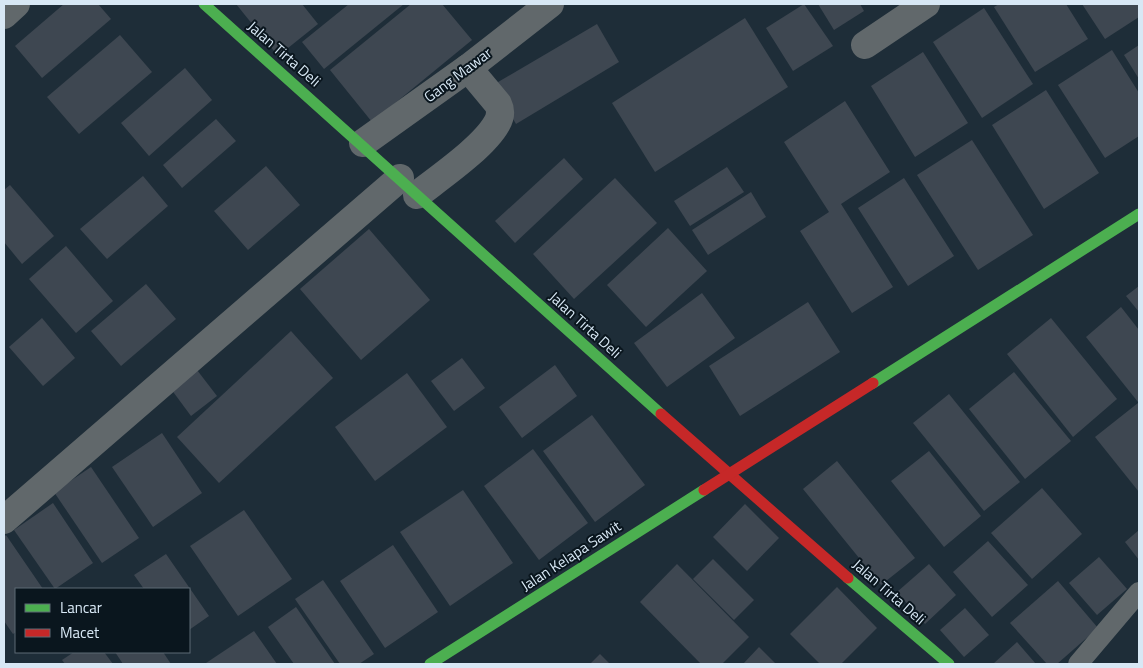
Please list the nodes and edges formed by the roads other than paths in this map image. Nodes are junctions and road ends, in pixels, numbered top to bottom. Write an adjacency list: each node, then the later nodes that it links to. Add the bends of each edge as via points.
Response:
1 (16, 4): 5 (street)
2 (204, 4): 8 (street, Jalan Tirta Deli)
3 (550, 4): 7 (street, Gang Mawar)
4 (926, 4): 6 (street)
5 (4, 15)
6 (865, 45)
7 (468, 68): 8 (street, Gang Mawar); 9 (street, via 498,104 500,117 494,128 471,151)
8 (364, 143): 9 (street, Jalan Tirta Deli)
9 (409, 187): 11 (street, Jalan Tirta Deli); 12 (street)
10 (1139, 214): 11 (street, Jalan Kelapa Sawit)
11 (728, 474): 14 (street, Jalan Kelapa Sawit); 15 (street, Jalan Tirta Deli)
12 (4, 520)
13 (1139, 592): 16 (lane)
14 (430, 664)
15 (949, 664)
16 (1078, 664)

